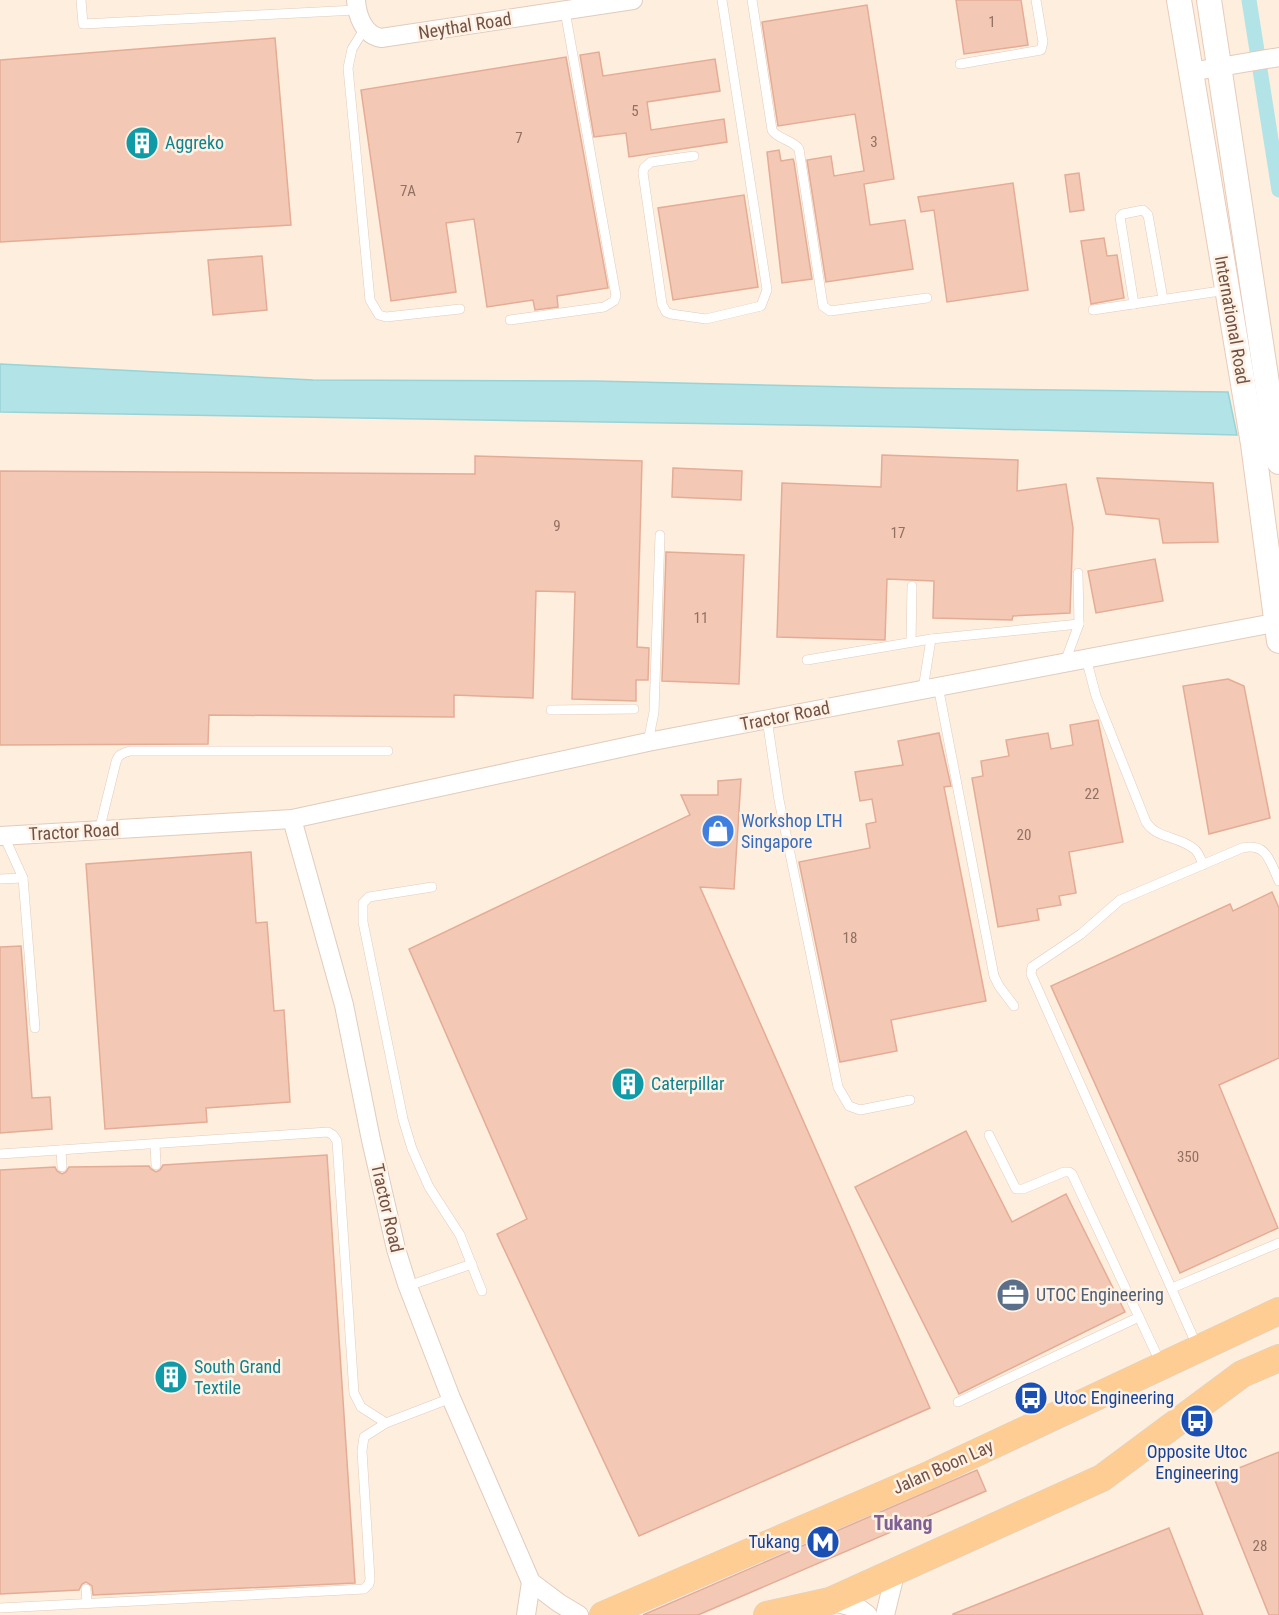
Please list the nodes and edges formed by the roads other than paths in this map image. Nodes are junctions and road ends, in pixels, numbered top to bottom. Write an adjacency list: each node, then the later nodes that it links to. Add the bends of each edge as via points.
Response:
1 (81, 0): 8 (lane, via 83,24)
2 (633, 0): 10 (street, Neythal Road)
3 (722, 0): 16 (lane, via 767,290 761,306 706,319 671,314 662,304 644,168 651,162)
4 (752, 0): 18 (lane, via 772,130 799,149 823,306 830,310)
5 (1036, 0): 13 (lane, via 1041,50)
6 (1179, 0): 15 (main road, International Road)
7 (1209, 0): 14 (main road, International Road)
8 (356, 5): 11 (street)
9 (545, 7): 10 (street, Neythal Road); 11 (street, Neythal Road, via 381,38 374,37)
10 (565, 10): 23 (lane, via 616,296 604,307)
11 (365, 27): 21 (lane, via 352,49 348,68 370,300 379,315 386,317)
12 (1275, 57): 14 (street)
13 (960, 64)
14 (1229, 65): 15 (street); 24 (main road, International Road)
15 (1190, 72): 17 (main road, International Road)
16 (694, 156)
17 (1227, 290): 19 (lane); 24 (main road, International Road, via 1239,359)
18 (927, 298)
19 (1163, 300): 20 (lane); 20 (lane, via 1148,215 1143,210 1120,217)
20 (1134, 304): 22 (lane)
21 (460, 309)
22 (1093, 310)
23 (510, 320)
24 (1269, 449): 29 (main road, International Road)
25 (660, 535): 39 (lane, via 654,712)
26 (1078, 573): 28 (lane)
27 (912, 586): 31 (lane)
28 (1080, 624): 30 (lane); 34 (lane)
29 (1278, 628): 32 (street, Tractor Road)
30 (931, 639): 31 (lane); 35 (lane)
31 (911, 642): 33 (lane)
32 (1086, 658): 34 (street, Tractor Road); 44 (lane, via 1096,696 1146,822 1151,830 1192,847)
33 (807, 660)
34 (1065, 662): 35 (street, Tractor Road)
35 (931, 688): 38 (street, Tractor Road); 49 (lane, via 994,976)
36 (634, 709): 37 (lane)
37 (551, 710)
38 (768, 719): 39 (street, Tractor Road); 51 (lane, via 779,800 838,1086 849,1106 860,1110)
39 (648, 742): 41 (street, Tractor Road)
40 (388, 751): 42 (lane, via 130,751 118,756)
41 (292, 819): 42 (street, Tractor Road); 60 (street, Tractor Road, via 344,1005 371,1140)
42 (99, 831): 43 (street, Tractor Road)
43 (2, 836): 45 (lane)
44 (1203, 865): 47 (lane, via 1254,845 1267,854); 61 (lane, via 1120,900 1081,934 1032,967 1031,974)
45 (23, 878): 46 (lane); 50 (lane)
46 (0, 879)
47 (1279, 881)
48 (432, 887): 59 (lane, via 369,897 363,903 363,922 412,1149)
49 (1014, 1006)
50 (35, 1028)
51 (910, 1100)
52 (989, 1135): 64 (lane, via 1016,1189 1067,1171 1072,1174)
53 (154, 1144): 54 (lane); 56 (lane); 70 (lane, via 328,1132 336,1138 354,1393 361,1407)
54 (61, 1150): 55 (lane); 57 (lane)
55 (0, 1155)
56 (156, 1165)
57 (62, 1167)
58 (1279, 1243): 61 (lane)
59 (472, 1264): 60 (lane); 62 (lane)
60 (408, 1286): 68 (street, Tractor Road)
61 (1172, 1288): 65 (lane)
62 (482, 1291)
63 (1279, 1311): 65 (main road, Jalan Boon Lay)
64 (1139, 1317): 67 (lane); 69 (lane)
65 (1199, 1349): 67 (main road, Jalan Boon Lay)
66 (1279, 1358): 71 (main road, via 1242,1374 1102,1478)
67 (1162, 1367): 79 (main road, Jalan Boon Lay, via 931,1474)
68 (451, 1398): 70 (lane); 72 (street, Tractor Road)
69 (958, 1402)
70 (386, 1423): 75 (lane, via 368,1433 362,1444 370,1579 367,1588)
71 (896, 1570): 74 (main road); 82 (street)
72 (531, 1582): 77 (street); 78 (street, Tractor Road)
73 (86, 1589): 75 (lane)
74 (830, 1601): 80 (main road); 81 (street)
75 (87, 1603): 76 (lane)
76 (0, 1608)
77 (526, 1615)
78 (579, 1615)
79 (603, 1615)
80 (767, 1615)
81 (868, 1615)
82 (885, 1615)

